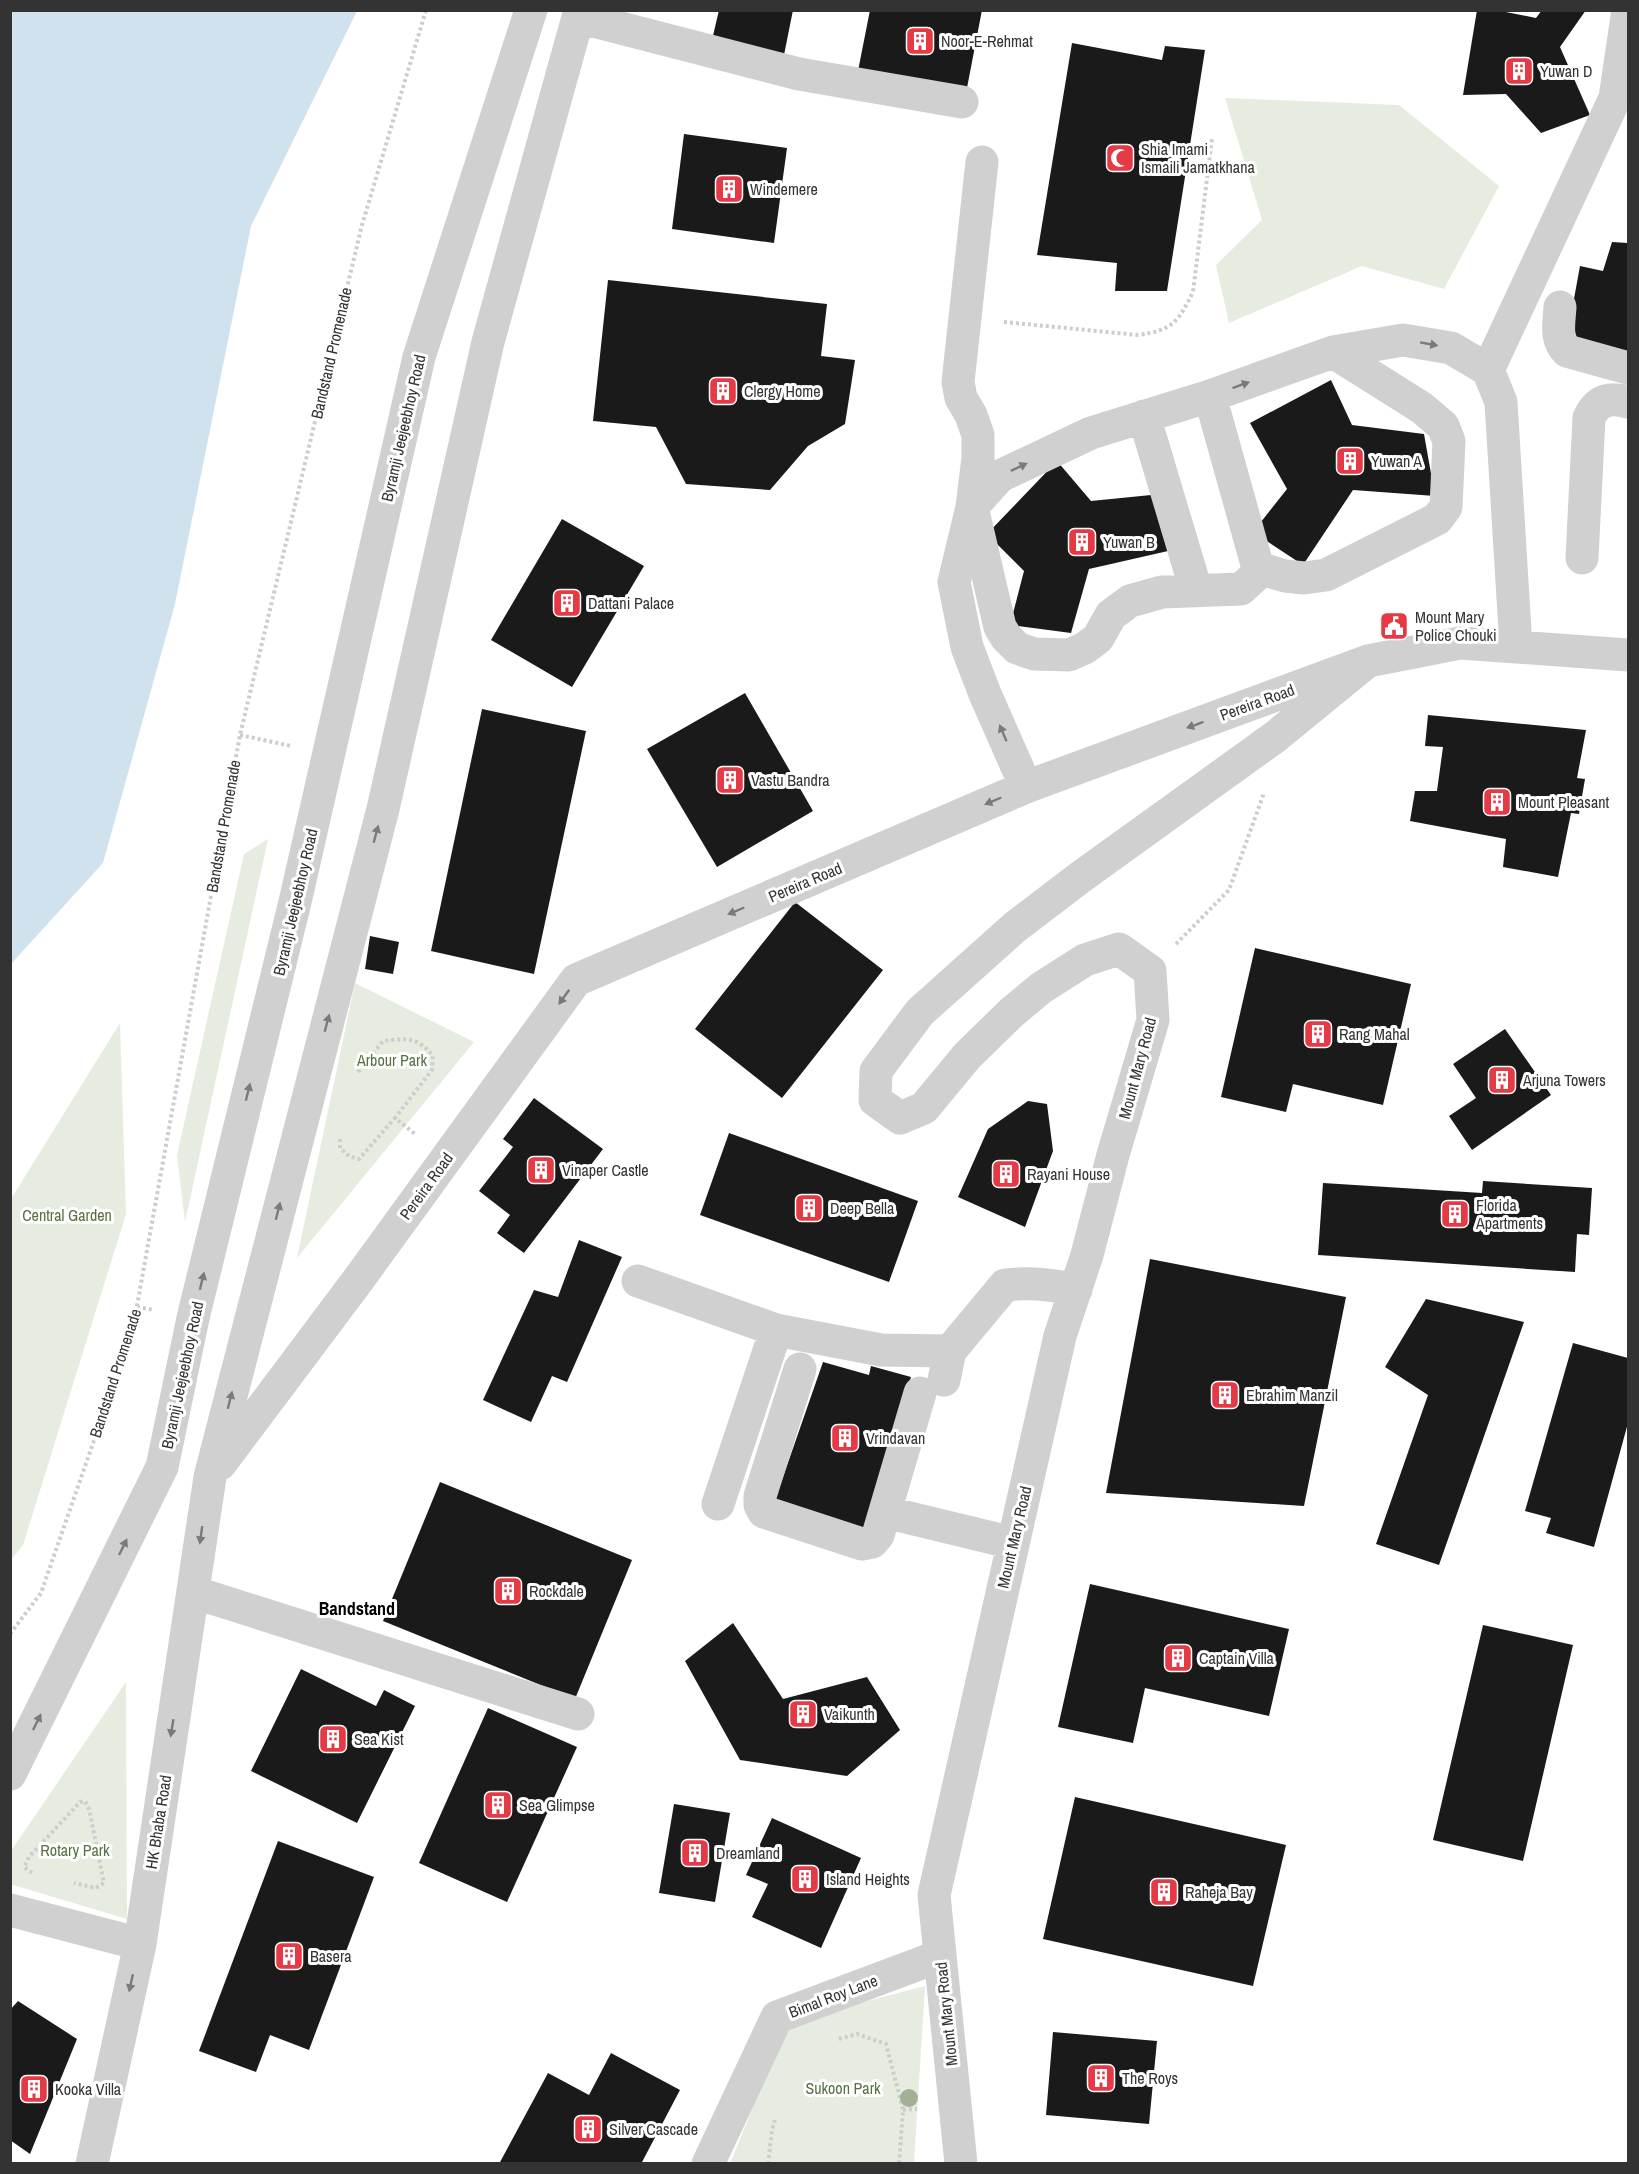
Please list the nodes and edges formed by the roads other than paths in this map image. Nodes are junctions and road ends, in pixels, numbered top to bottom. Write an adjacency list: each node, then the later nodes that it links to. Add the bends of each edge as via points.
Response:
1 (531, 10): 26 (street, Byramji Jeejeebhoy Road, one-way to 1, via 193,1318 330,754 419,357)
2 (1628, 10): 9 (street, via 1615,98)
3 (579, 14): 4 (street, via 800,74); 27 (street, one-way to 3, via 383,809 488,342)
4 (962, 102)
5 (982, 162): 13 (street, via 958,382 978,435)
6 (1560, 307): 8 (street, via 1560,345 1567,351)
7 (1333, 352): 9 (street, one-way to 9, via 1403,340 1450,348); 10 (street, one-way to 7); 15 (street, via 1422,408 1443,426 1449,441 1446,507 1437,519 1326,575 1285,576)
8 (1629, 368)
9 (1488, 370): 17 (street, via 1501,402)
10 (1210, 396): 12 (street); 15 (street)
11 (1629, 402): 14 (street, via 1605,400 1594,407 1589,418)
12 (1144, 416): 13 (street, one-way to 12, via 1000,476 1091,433); 16 (street)
13 (972, 507): 16 (street, via 1000,627 1017,648 1034,654 1069,655 1098,638 1111,615 1130,601); 20 (street, one-way to 13, via 984,694 964,636 954,582)
14 (1582, 558)
15 (1258, 567): 16 (street, via 1241,589)
16 (1196, 590)
17 (1515, 647): 18 (street, Pereira Road); 19 (street, Pereira Road, via 1460,643)
18 (1629, 655)
19 (1368, 661): 20 (street, Pereira Road, one-way to 20); 22 (street, Mount Mary Road, via 1275,736 1015,927 920,1012 876,1071 875,1100 900,1118 924,1108 967,1056 1011,1013 1085,960 1119,949 1150,971 1153,1020)
20 (1026, 787): 27 (street, Pereira Road, one-way to 27, via 576,980)
21 (638, 1281): 23 (street)
22 (1076, 1290): 25 (street, via 1024,1282 1005,1286); 30 (street, Mount Mary Road, via 1060,1336)
23 (776, 1330): 25 (street, via 881,1350); 28 (street)
24 (800, 1369): 29 (street, via 760,1496 764,1512 862,1544 872,1542 878,1535)
25 (938, 1375): 29 (street)
26 (162, 1467): 27 (street); 33 (street, Byramji Jeejeebhoy Road, one-way to 26)
27 (210, 1477): 31 (street, HK Bhaba Road, one-way to 31)
28 (718, 1504)
29 (885, 1512): 30 (street)
30 (1013, 1543): 36 (street, Mount Mary Road, via 934,1895)
31 (193, 1592): 32 (street); 35 (street, HK Bhaba Road, one-way to 35)
32 (578, 1714)
33 (10, 1774)
34 (10, 1910): 35 (street)
35 (140, 1944): 37 (street, HK Bhaba Road, one-way to 37)
36 (940, 1956): 38 (street, Bimal Roy Lane, via 777,2017); 39 (street, Mount Mary Road)
37 (92, 2163)
38 (708, 2163)
39 (961, 2163)

